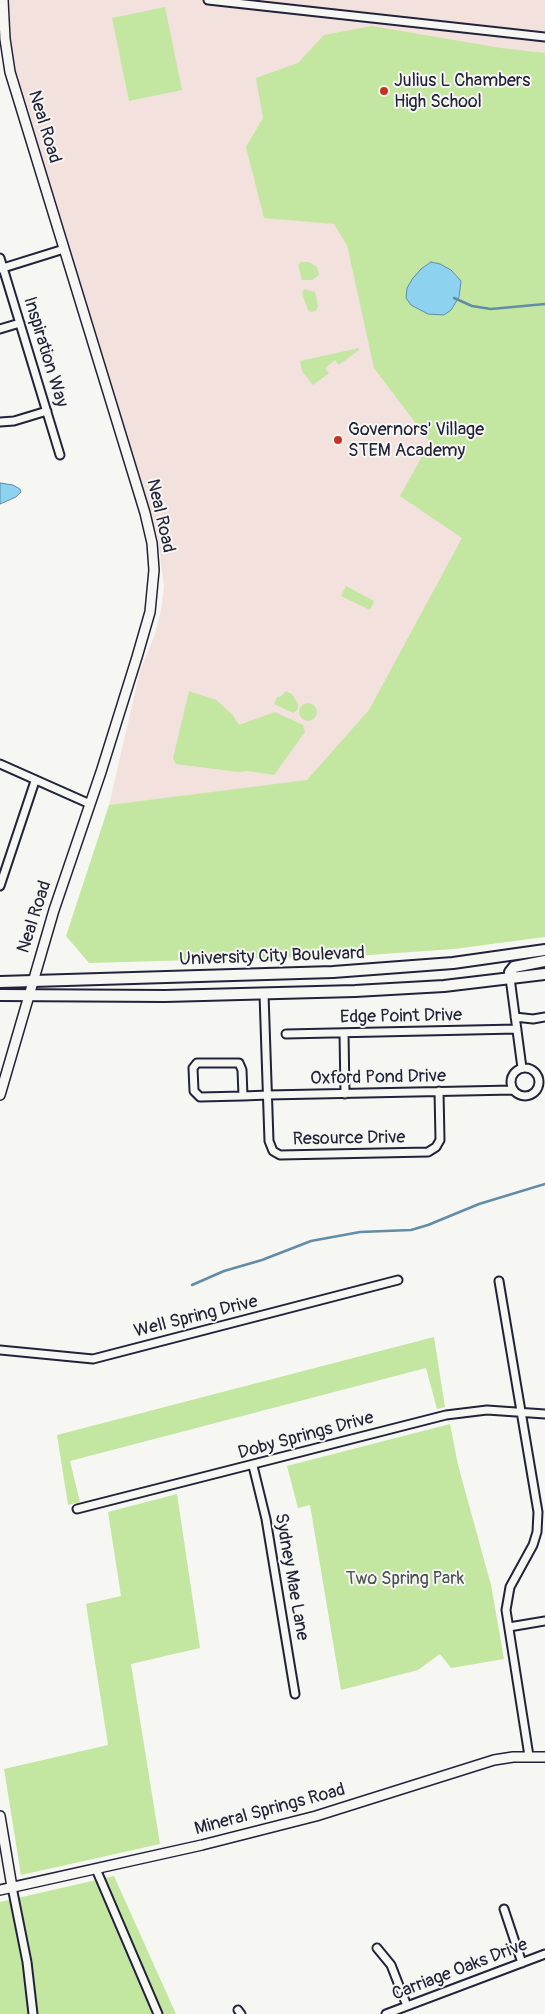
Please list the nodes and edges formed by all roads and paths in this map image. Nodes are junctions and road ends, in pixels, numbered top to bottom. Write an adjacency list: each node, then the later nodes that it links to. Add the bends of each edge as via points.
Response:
1 (3, 0): 4 (street, Neal Road, via 10,72)
2 (208, 0): 3 (street)
3 (545, 37)
4 (64, 249): 6 (street); 14 (street, Neal Road, via 145,512 154,560 154,585 146,625)
5 (0, 258): 6 (street, Inspiration Way)
6 (2, 269): 7 (street, Inspiration Way)
7 (20, 322): 8 (street); 9 (street, Inspiration Way)
8 (0, 329)
9 (47, 411): 10 (street); 11 (street, Inspiration Way)
10 (0, 422)
11 (60, 455)
12 (0, 764): 13 (street)
13 (36, 782): 14 (street); 15 (street)
14 (90, 804): 21 (street, Neal Road)
15 (0, 886)
16 (545, 950): 21 (main road, University City Boulevard, via 453,963 342,972)
17 (545, 961): 19 (main road, via 514,968)
18 (545, 974): 19 (main road, University City Boulevard)
19 (510, 978): 22 (main road, University City Boulevard, via 396,989); 26 (street)
20 (0, 982): 21 (main road, University City Boulevard)
21 (32, 982): 24 (street, Neal Road)
22 (264, 994): 24 (main road, University City Boulevard); 36 (street, Resource Drive)
23 (0, 995): 24 (main road, University City Boulevard)
24 (28, 996): 35 (street, Neal Road)
25 (545, 1016): 26 (street, via 533,1019)
26 (515, 1017): 27 (street)
27 (517, 1029): 28 (street, Edge Point Drive); 30 (street)
28 (344, 1033): 29 (street, Edge Point Drive); 34 (street)
29 (286, 1034)
30 (522, 1068): 31 (street, Oxford Pond Drive); 32 (street, via 513,1074 510,1081)
31 (542, 1076): 32 (street, Oxford Pond Drive, via 532,1094 523,1096)
32 (513, 1090): 33 (street, Oxford Pond Drive)
33 (439, 1092): 34 (street, Oxford Pond Drive); 36 (street, Resource Drive, via 440,1140 428,1152 285,1156 273,1151 269,1141)
34 (345, 1094): 36 (street, Oxford Pond Drive)
35 (0, 1095)
36 (268, 1095): 37 (street, Oxford Pond Drive)
37 (243, 1096): 37 (street, Oxford Pond Drive, via 242,1070 238,1063 197,1063 193,1068 197,1095)
38 (398, 1280): 40 (street, Well Spring Drive, via 93,1359)
39 (499, 1282): 41 (street)
40 (0, 1350)
41 (521, 1411): 42 (street, Doby Springs Drive); 43 (street, Doby Springs Drive, via 487,1410 446,1415); 46 (street, via 538,1525 530,1551 510,1587 506,1610)
42 (545, 1414)
43 (253, 1466): 44 (street, Doby Springs Drive); 47 (street, Sydney Mae Lane, via 266,1519)
44 (77, 1509)
45 (545, 1621): 46 (street)
46 (509, 1627): 48 (street)
47 (295, 1694)
48 (530, 1756): 49 (street, Mineral Springs Road); 51 (street, Mineral Springs Road, via 483,1763 316,1816)
49 (545, 1757)
50 (0, 1816): 52 (street)
51 (96, 1869): 52 (street, Mineral Springs Road); 60 (street)
52 (12, 1887): 53 (street, Mineral Springs Road); 59 (street, via 27,1962)
53 (0, 1890)
54 (504, 1909): 57 (street)
55 (377, 1948): 58 (street, via 391,1965)
56 (545, 1954): 57 (street, Carriage Oaks Drive)
57 (522, 1963): 58 (street, Carriage Oaks Drive)
58 (407, 2006): 61 (street, Carriage Oaks Drive)
59 (32, 2014)
60 (158, 2014)
61 (386, 2014)

